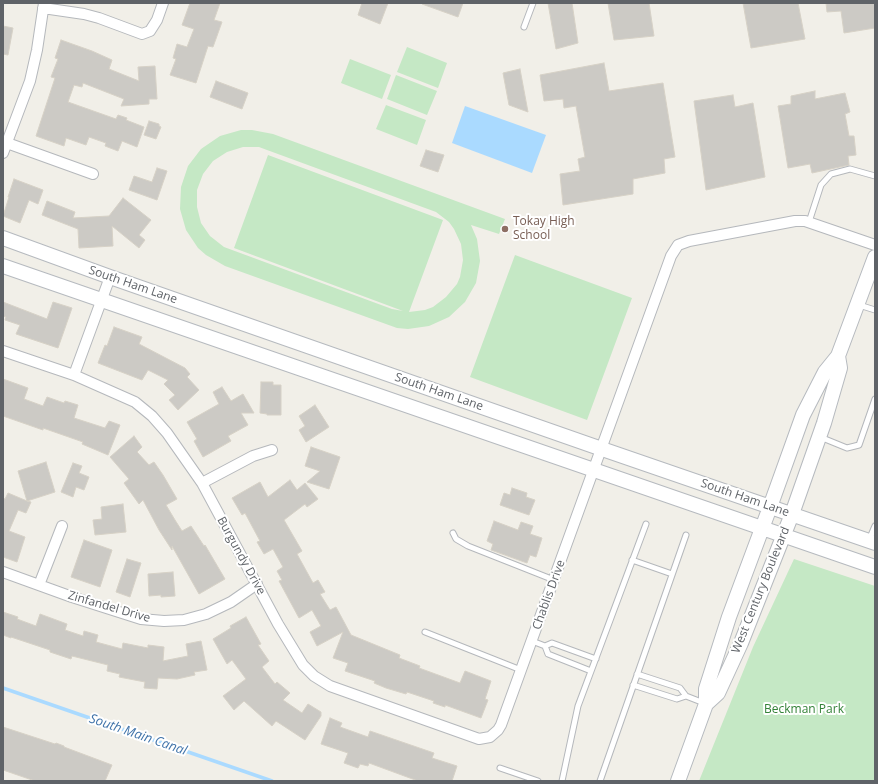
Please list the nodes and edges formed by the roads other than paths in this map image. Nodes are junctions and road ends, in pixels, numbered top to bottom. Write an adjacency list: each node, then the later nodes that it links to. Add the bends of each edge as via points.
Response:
1 (163, 3): 3 (street, via 150,31 142,34 94,17)
2 (533, 3): 4 (lane)
3 (43, 6): 5 (street, via 30,81)
4 (524, 27)
5 (7, 143): 6 (street); 7 (street)
6 (3, 153)
7 (93, 174)
8 (875, 176): 9 (lane, via 850,169 831,174 821,185)
9 (809, 222): 11 (street); 23 (street, via 795,221 689,240 678,245 671,256)
10 (3, 238): 14 (main road, South Ham Lane)
11 (875, 245)
12 (875, 257): 16 (main road, West Century Boulevard)
13 (3, 266): 15 (main road, South Ham Lane)
14 (110, 277): 15 (street); 23 (main road, South Ham Lane)
15 (102, 301): 20 (street); 25 (main road, South Ham Lane)
16 (858, 304): 17 (lane); 19 (main road, West Century Boulevard)
17 (875, 310)
18 (3, 351): 20 (street, Burgundy Drive)
19 (838, 356): 22 (main road, West Century Boulevard, via 840,368); 27 (main road, West Century Boulevard, via 825,372 803,416)
20 (74, 376): 26 (street, Burgundy Drive, via 135,402 152,416)
21 (875, 399): 22 (lane, via 859,445 847,448)
22 (819, 437): 28 (main road, West Century Boulevard)
23 (602, 449): 25 (street, Chablis Drive); 27 (main road, South Ham Lane)
24 (272, 450): 26 (street, via 253,456)
25 (594, 470): 32 (main road, South Ham Lane); 41 (street, Chablis Drive)
26 (202, 483): 42 (street, Burgundy Drive)
27 (770, 507): 28 (main road, South Ham Lane); 32 (main road, West Century Boulevard)
28 (792, 514): 35 (main road, West Century Boulevard); 36 (main road, South Ham Lane)
29 (646, 524): 37 (lane)
30 (62, 526): 43 (street)
31 (875, 526): 36 (lane)
32 (762, 528): 35 (main road, South Ham Lane); 53 (main road, West Century Boulevard, via 713,667 706,689)
33 (453, 533): 41 (lane, via 456,539 468,546)
34 (686, 535): 40 (lane)
35 (783, 535): 38 (main road, South Ham Lane); 53 (main road, West Century Boulevard, via 741,643 718,693)
36 (872, 542)
37 (632, 560): 40 (lane); 47 (lane)
38 (875, 567)
39 (3, 572): 43 (street, Zinfandel Drive)
40 (672, 574): 50 (lane)
41 (554, 580): 45 (street, Chablis Drive)
42 (257, 584): 43 (street, Zinfandel Drive, via 206,614 184,620 164,621 141,619); 54 (street, Burgundy Drive, via 278,624 314,676 330,686 479,739)
43 (39, 585)
44 (425, 632): 48 (lane)
45 (532, 641): 46 (lane); 48 (street, Chablis Drive)
46 (546, 646): 47 (lane, via 552,643); 49 (lane, via 548,654)
47 (596, 659): 49 (lane)
48 (521, 670): 54 (street, Chablis Drive, via 501,725)
49 (591, 671): 57 (lane, via 578,706)
50 (637, 674): 51 (lane); 52 (lane, via 680,688)
51 (633, 685): 52 (lane, via 677,699); 58 (lane)
52 (686, 696): 53 (lane)
53 (706, 704): 59 (main road, West Century Boulevard)
54 (490, 737)
55 (500, 768): 56 (lane)
56 (538, 781)
57 (562, 781)
58 (600, 781)
59 (678, 781)

